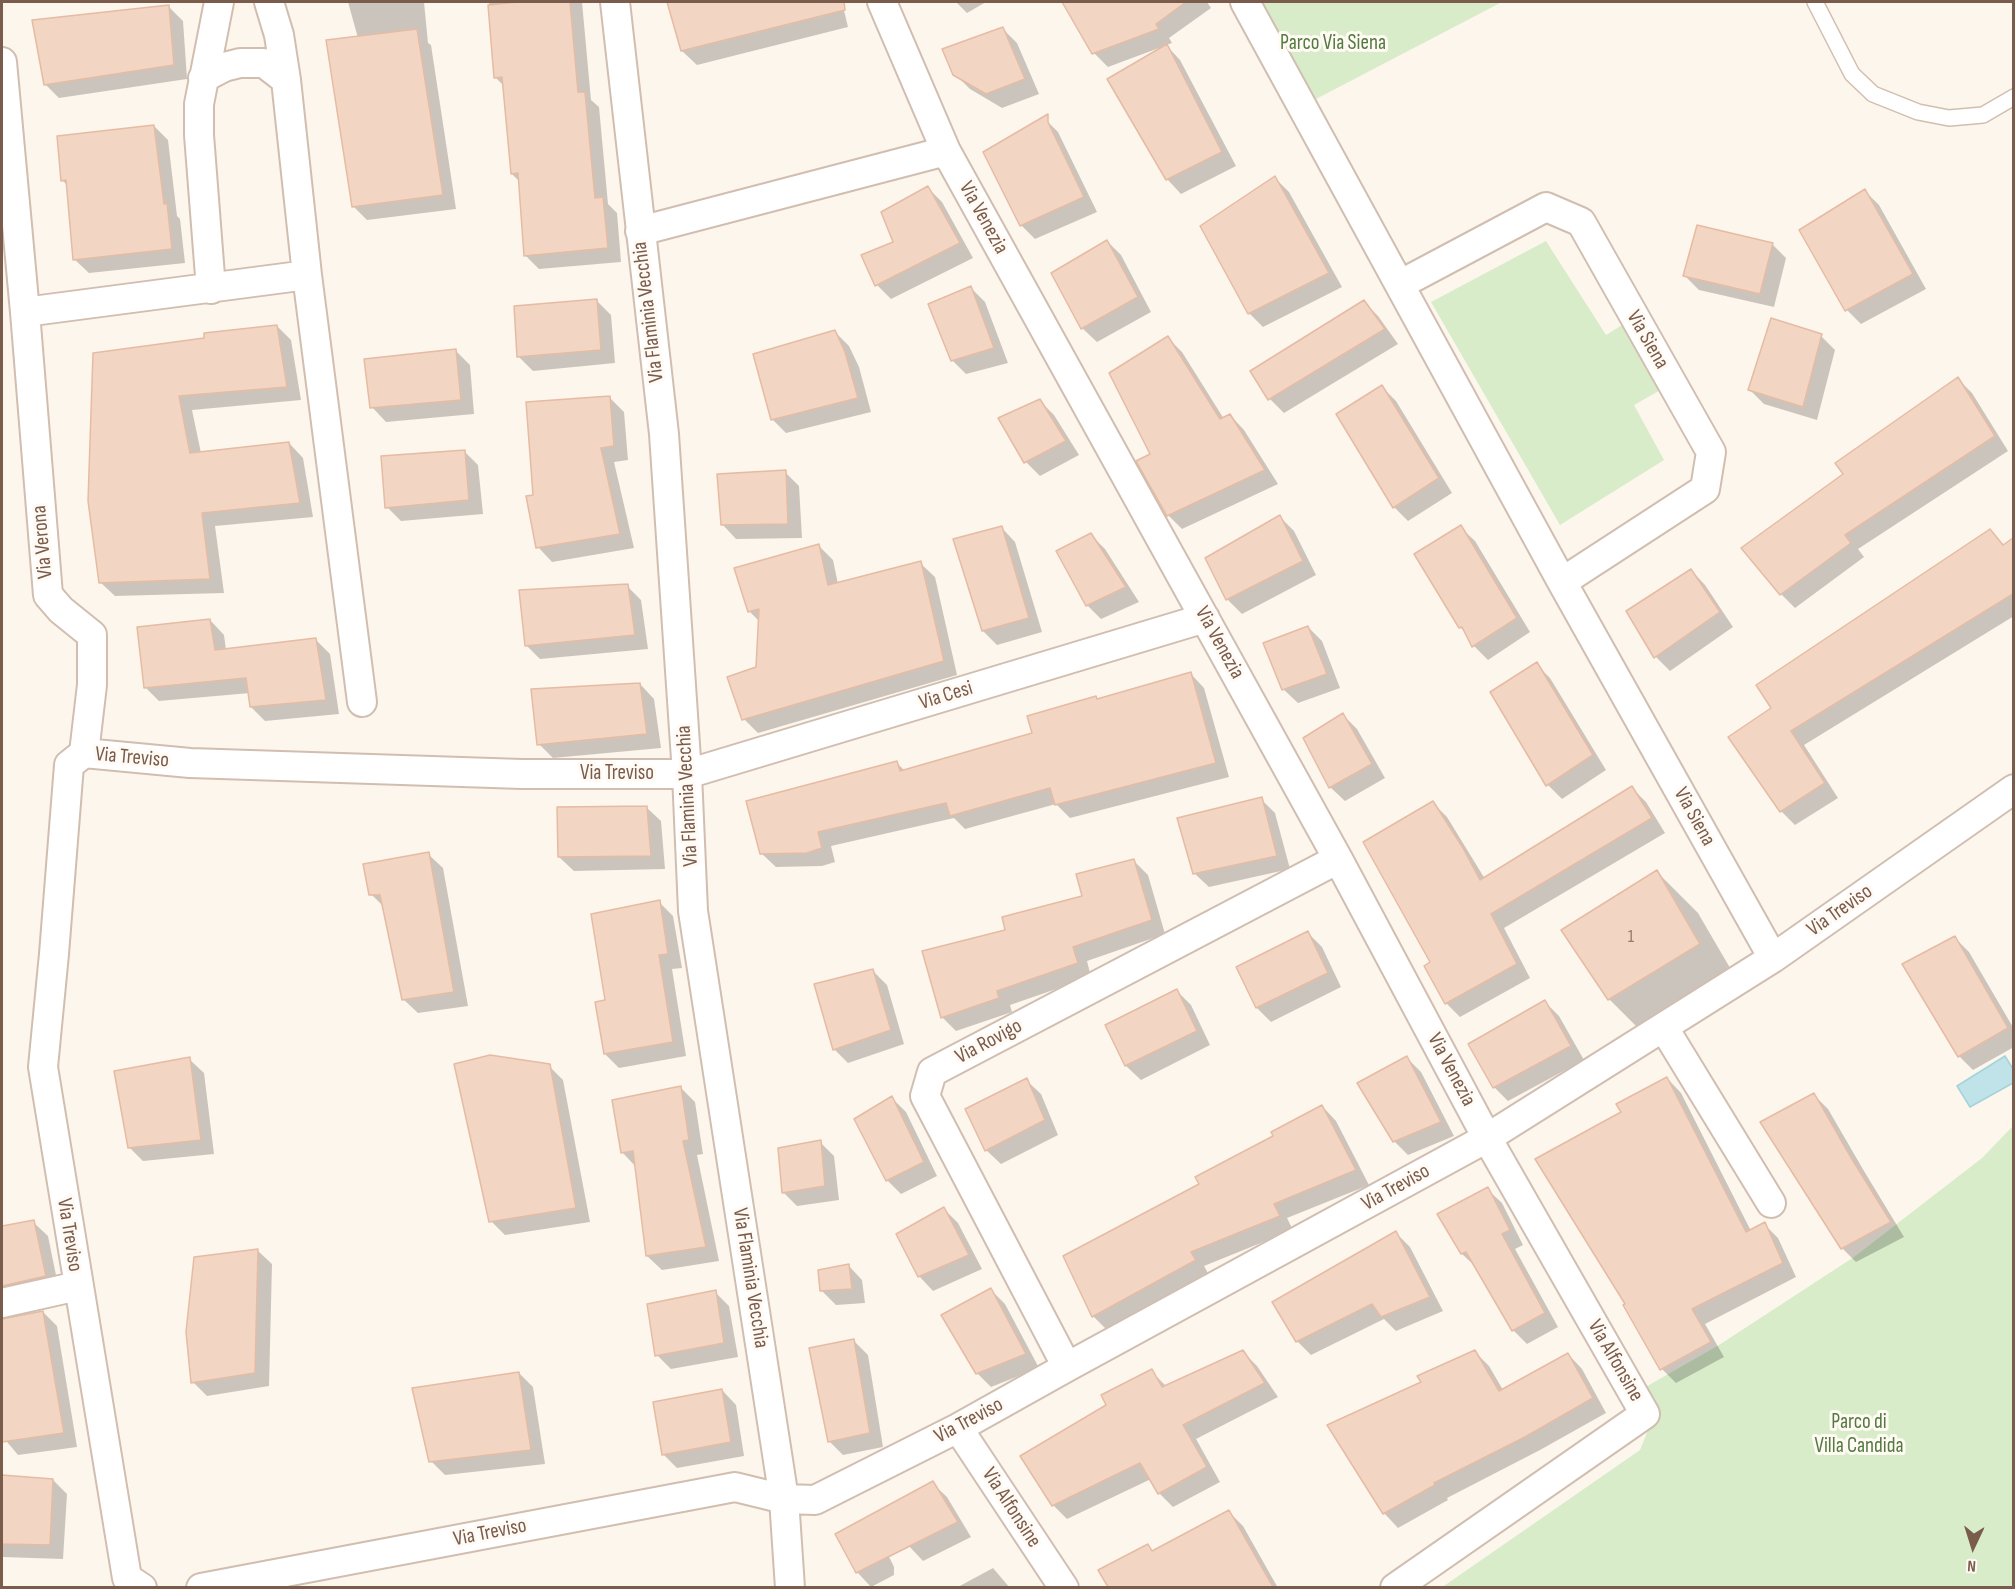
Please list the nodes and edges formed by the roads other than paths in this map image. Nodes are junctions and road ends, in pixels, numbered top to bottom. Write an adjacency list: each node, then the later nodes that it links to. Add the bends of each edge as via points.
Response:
1 (219, 2): 8 (street)
2 (269, 2): 9 (street)
3 (615, 2): 12 (street, Via Flaminia Vecchia)
4 (882, 2): 11 (street, Via Venezia)
5 (1245, 2): 14 (street, Via Siena)
6 (1815, 2): 10 (lane, via 1852,74 1873,94 1918,112 1949,118 1983,115)
7 (2, 62): 16 (street, Via Verona)
8 (202, 78): 9 (street, via 240,63 264,63); 15 (street, via 199,135)
9 (286, 80): 13 (street)
10 (2013, 97)
11 (946, 151): 12 (street); 18 (street, Via Venezia)
12 (640, 231): 21 (street, Via Flaminia Vecchia, via 664,434)
13 (307, 274): 15 (street); 19 (street)
14 (1401, 284): 17 (street, Via Siena); 17 (street, Via Siena, via 1546,207 1581,222 1711,452 1705,489)
15 (211, 289): 16 (street)
16 (25, 312): 20 (street, Via Verona, via 48,595 92,635 92,685)
17 (1562, 582): 24 (street, Via Siena)
18 (1204, 618): 21 (street, Via Cesi); 23 (street, Via Venezia)
19 (362, 702)
20 (84, 753): 21 (street, Via Treviso, via 213,764 522,774); 28 (street, Via Treviso, via 69,765 43,1067)
21 (687, 774): 32 (street, Via Flaminia Vecchia, via 693,911)
22 (2013, 789): 24 (street, Via Treviso)
23 (1338, 859): 26 (street, Via Venezia); 30 (street, Via Rovigo, via 932,1072 925,1096)
24 (1773, 958): 25 (street, Via Treviso)
25 (1664, 1028): 26 (street, Via Treviso); 27 (street)
26 (1487, 1138): 30 (street, Via Treviso); 37 (street, Via Alfonsine, via 1645,1414)
27 (1771, 1203)
28 (78, 1286): 29 (street, Via Treviso); 33 (street, Via Treviso, via 127,1578)
29 (2, 1303)
30 (1067, 1367): 31 (street, Via Treviso)
31 (958, 1428): 32 (street, Via Treviso, via 814,1500); 36 (street, Via Alfonsine)
32 (784, 1499): 34 (street, Via Treviso, via 735,1487); 35 (street, Via Flaminia Vecchia)
33 (142, 1587)
34 (201, 1587)
35 (790, 1587)
36 (1064, 1587)
37 (1395, 1587)

